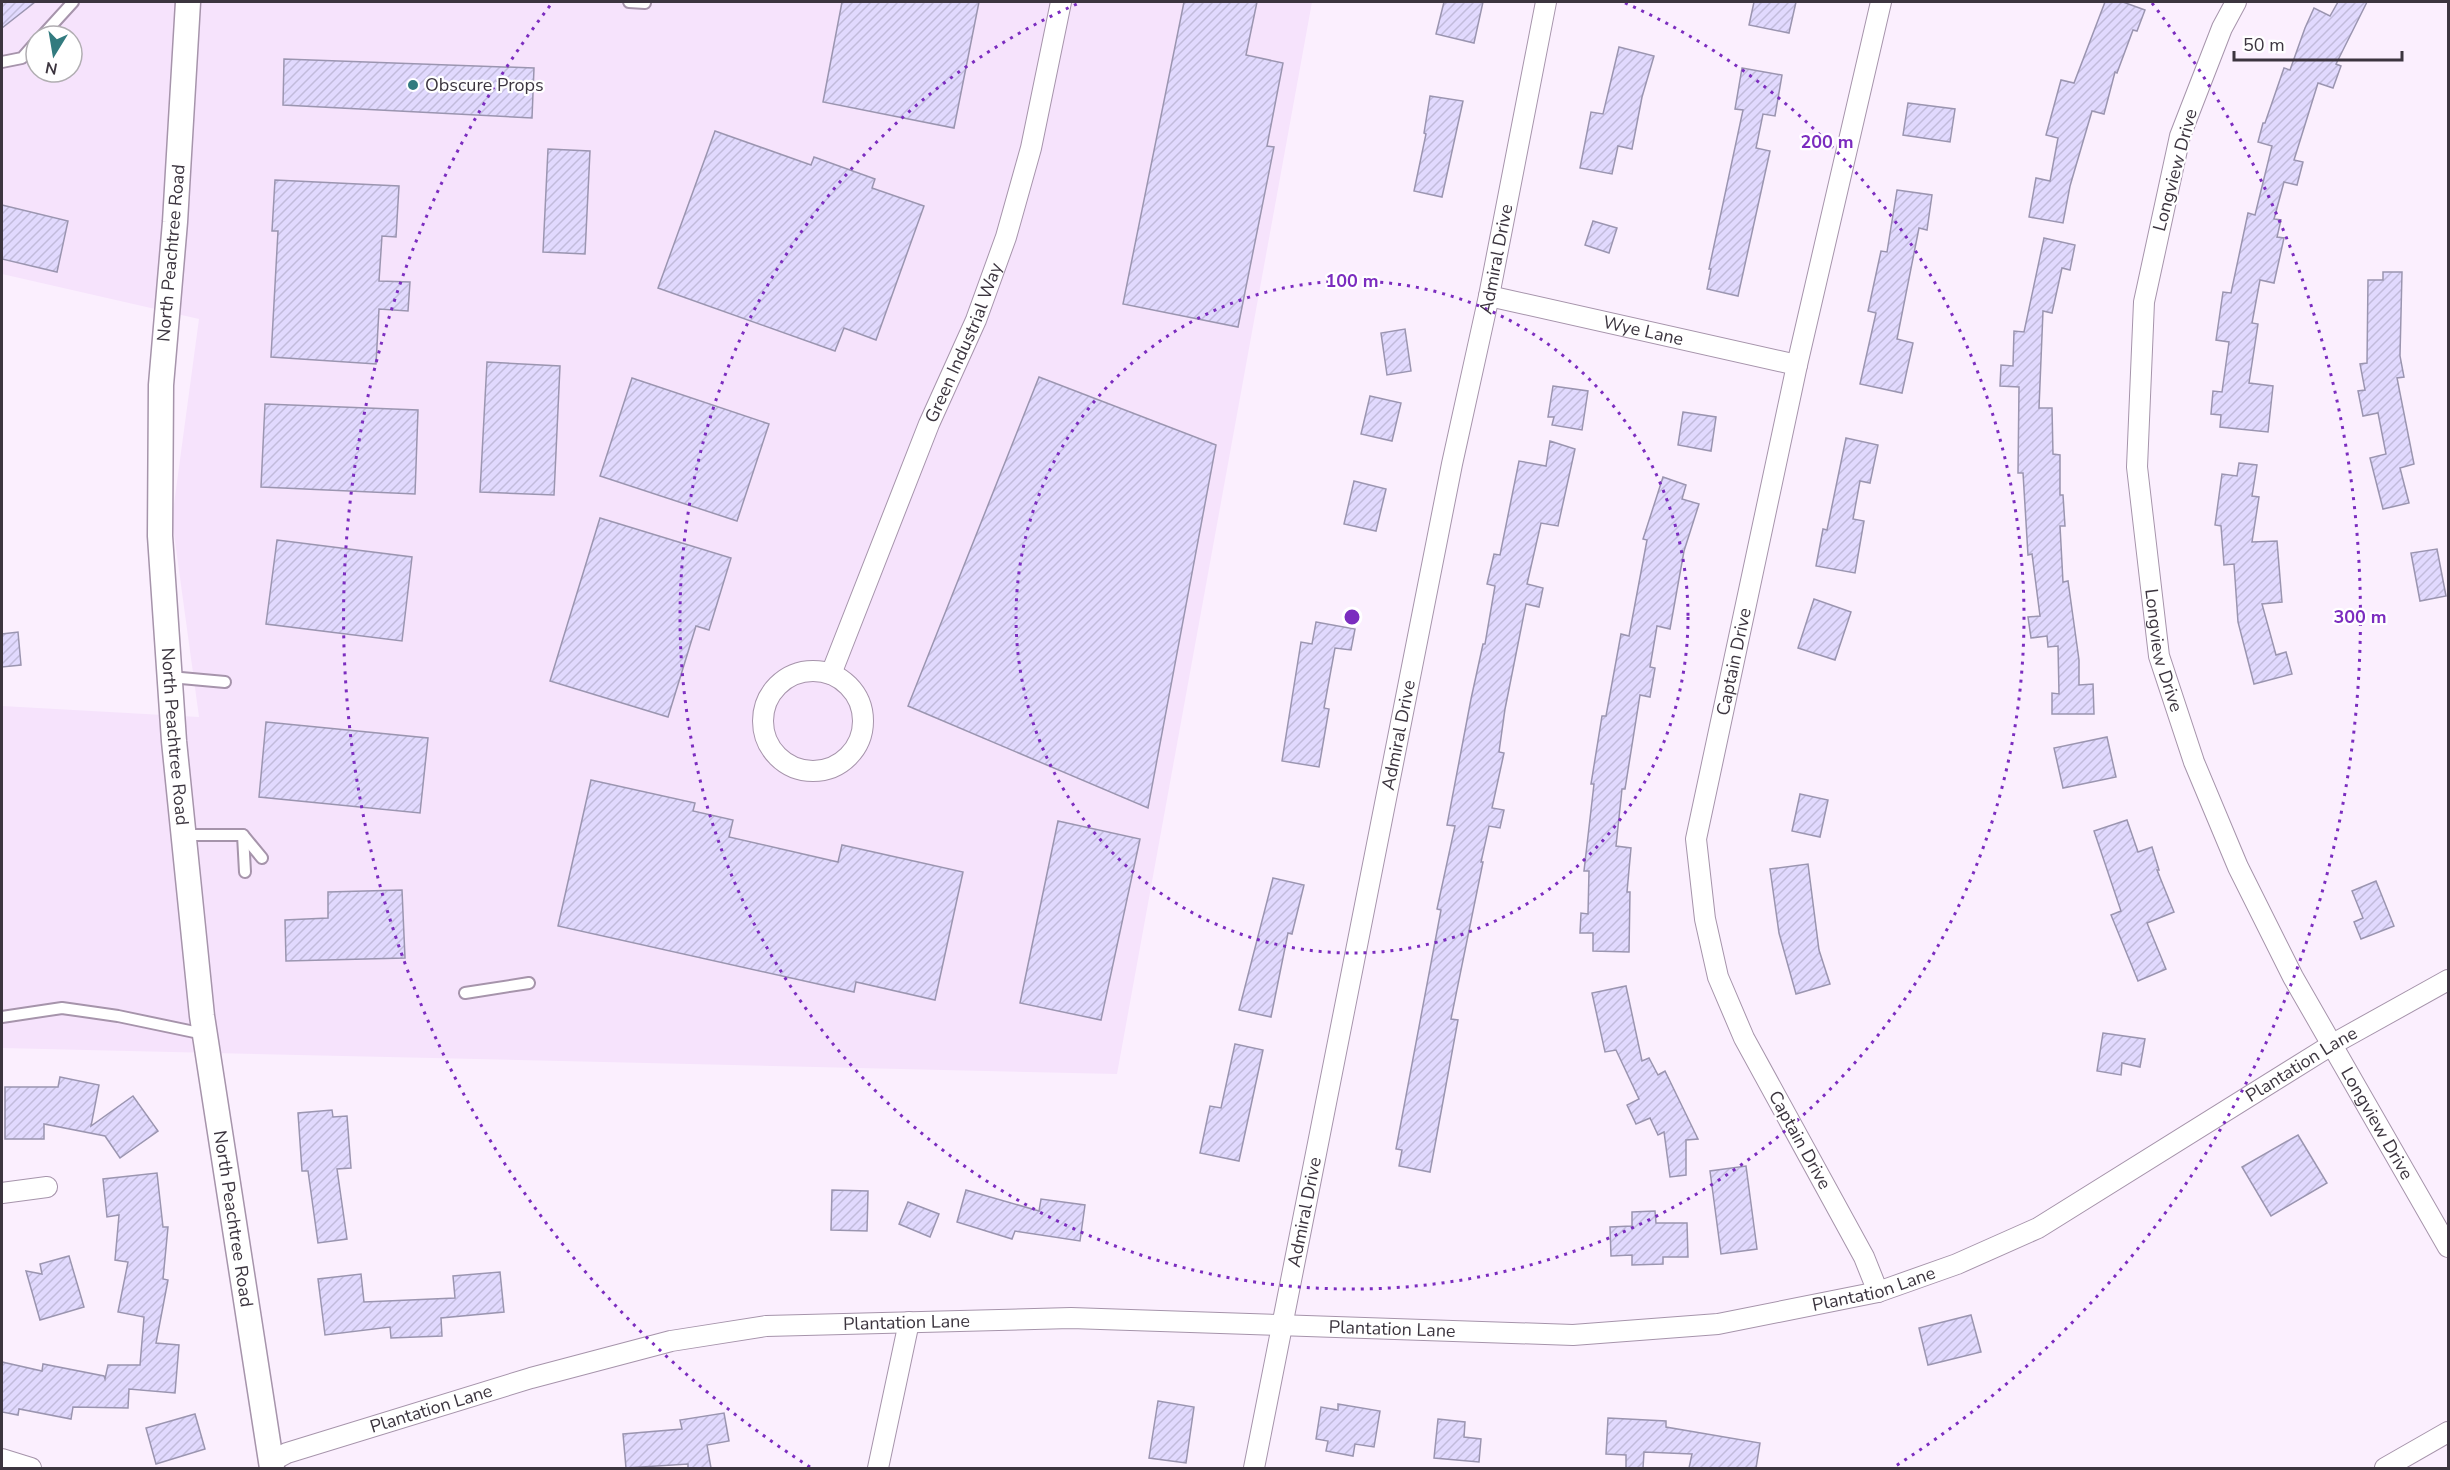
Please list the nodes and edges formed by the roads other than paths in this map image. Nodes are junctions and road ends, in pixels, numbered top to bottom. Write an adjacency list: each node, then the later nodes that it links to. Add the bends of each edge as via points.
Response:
1 (73, 2): 9 (lane)
2 (188, 2): 15 (street, North Peachtree Road, via 161,385 160,536)
3 (629, 2): 8 (lane)
4 (1061, 2): 14 (street, Green Industrial Way, via 1031,148 1006,237 976,320 929,424)
5 (1546, 2): 12 (street, Admiral Drive)
6 (1881, 2): 13 (street, Captain Drive)
7 (2236, 2): 26 (street, Longview Drive, via 2180,136 2167,189 2144,302 2137,467 2159,656 2194,762 2243,877 2293,977)
8 (645, 3)
9 (53, 24)
10 (24, 56): 11 (lane)
11 (2, 62)
12 (1489, 296): 13 (street, Wye Lane); 32 (street, Admiral Drive)
13 (1797, 365): 30 (street, Captain Drive, via 1696,838 1705,919 1719,977 1744,1038 1864,1257)
14 (831, 674): 14 (street, via 799,672 773,690 765,705 765,737 786,764 819,771 849,756 859,742 863,726 856,694)
15 (170, 677): 16 (lane); 17 (street, North Peachtree Road)
16 (225, 682)
17 (183, 835): 18 (lane); 25 (street, North Peachtree Road)
18 (243, 835): 19 (lane); 20 (lane)
19 (262, 858)
20 (245, 872)
21 (2448, 980): 26 (street, Plantation Lane)
22 (529, 983): 23 (lane)
23 (465, 993)
24 (2, 1017): 25 (lane, via 62,1008)
25 (204, 1034): 35 (street, North Peachtree Road)
26 (2333, 1044): 29 (street, Longview Drive); 30 (street, Plantation Lane, via 2038,1228 1957,1264)
27 (47, 1187): 28 (street)
28 (2, 1193)
29 (2448, 1248)
30 (1878, 1292): 32 (street, Plantation Lane, via 1718,1324 1573,1335)
31 (909, 1322): 32 (street, Plantation Lane, via 1071,1318); 35 (street, Plantation Lane, via 766,1326 671,1341 531,1378 287,1453); 37 (street)
32 (1282, 1326): 38 (street, Admiral Drive)
33 (2448, 1432): 39 (street)
34 (2, 1459): 36 (street)
35 (271, 1465)
36 (30, 1468)
37 (878, 1468)
38 (1254, 1468)
39 (2385, 1468)

